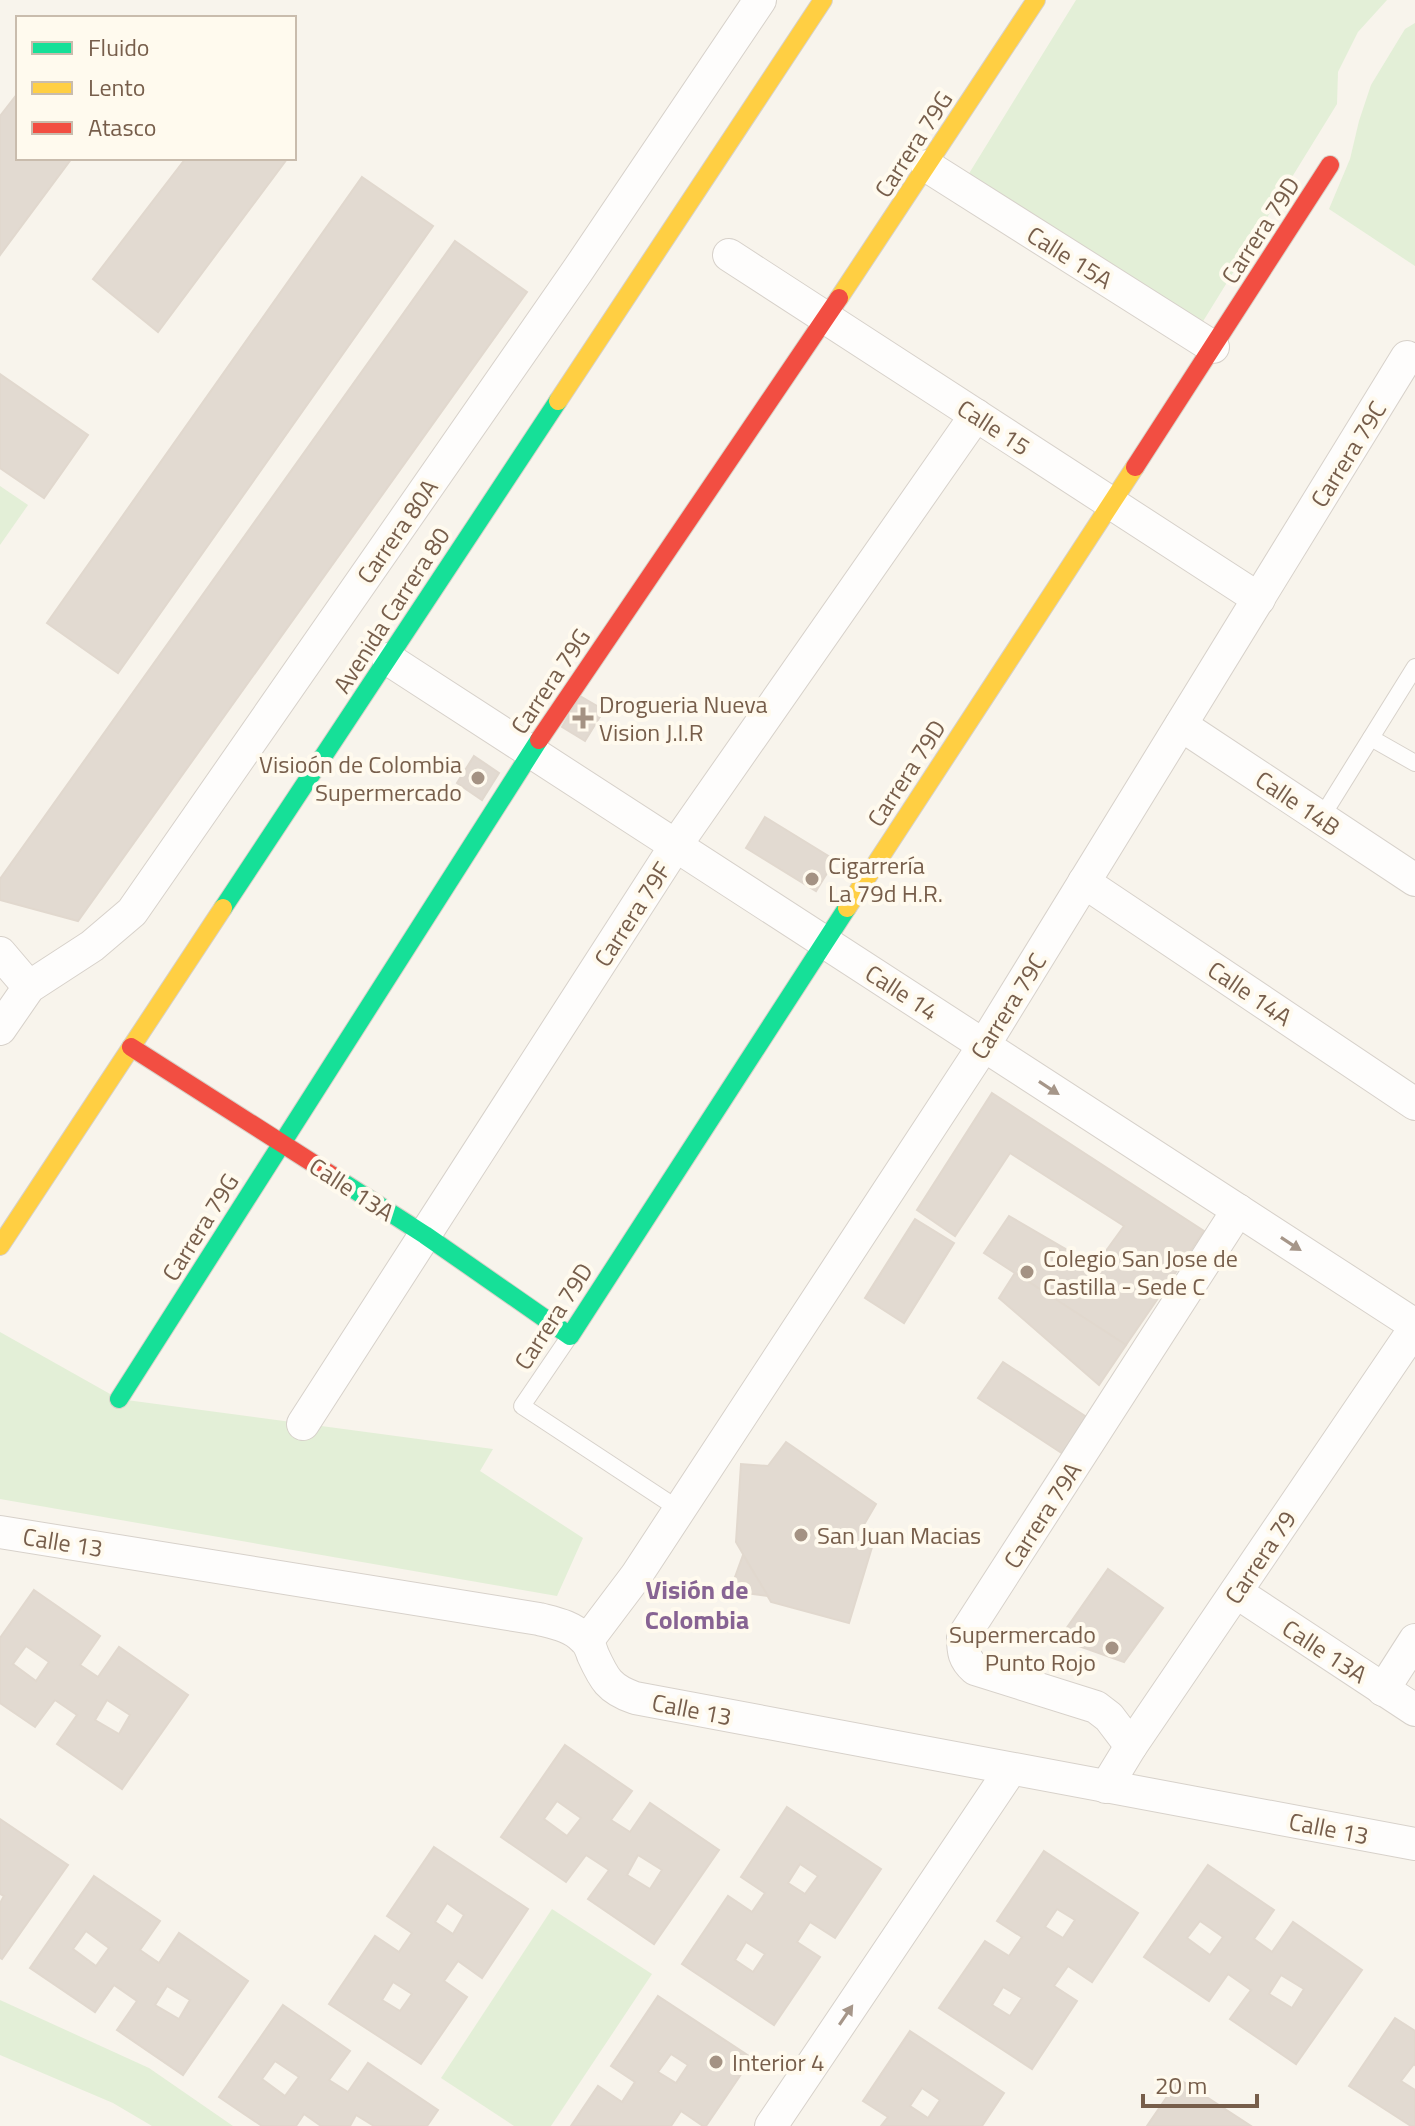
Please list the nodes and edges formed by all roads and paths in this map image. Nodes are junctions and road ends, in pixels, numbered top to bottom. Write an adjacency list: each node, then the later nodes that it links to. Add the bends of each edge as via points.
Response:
1 (823, 0): 4 (street, Avenida Carrera 80)
2 (1036, 0): 6 (street, Carrera 79G)
3 (753, 2): 4 (street); 26 (street, Carrera 80A, via 578,270 132,912)
4 (799, 36): 14 (street, Avenida Carrera 80)
5 (1330, 165): 9 (street, Carrera 79D)
6 (927, 166): 8 (street, Carrera 79G); 9 (street, Calle 15A)
7 (729, 255): 8 (street, Calle 15)
8 (826, 318): 11 (street, Calle 15); 18 (street, Carrera 79G)
9 (1213, 347): 12 (street, Carrera 79D)
10 (1407, 357): 13 (street, Carrera 79C)
11 (976, 415): 12 (street, Calle 15); 21 (street, Carrera 79F)
12 (1111, 503): 13 (street, Calle 15); 24 (street, Carrera 79D)
13 (1259, 599): 16 (street, Carrera 79C)
14 (388, 659): 18 (street, Calle 14); 29 (street, Avenida Carrera 80)
15 (1415, 667): 17 (lane)
16 (1181, 725): 20 (street, Calle 14B); 23 (street, Carrera 79C)
17 (1371, 738): 19 (lane); 20 (lane)
18 (531, 752): 21 (street, Calle 14); 31 (street, Carrera 79G)
19 (1415, 763)
20 (1321, 818): 22 (street, Calle 14B)
21 (676, 845): 24 (street, Calle 14); 33 (street, Carrera 79F)
22 (1415, 880)
23 (1084, 882): 28 (street, Carrera 79C); 30 (street, Calle 14A)
24 (824, 941): 28 (street, Calle 14); 36 (street, Carrera 79D)
25 (0, 953): 26 (street)
26 (29, 987): 27 (street, Carrera 80A)
27 (0, 1029)
28 (984, 1045): 32 (street, Calle 14, one-way to 32); 39 (street, Carrera 79C)
29 (131, 1047): 31 (street, Calle 13A); 34 (street, Avenida Carrera 80)
30 (1415, 1104)
31 (282, 1144): 33 (street, Calle 13A); 37 (street, Carrera 79G)
32 (1238, 1210): 35 (street, Calle 14, one-way to 35); 46 (street, Carrera 79A, via 963,1637 966,1661 975,1669 1096,1707)
33 (425, 1235): 36 (street, Calle 13A); 38 (street, Carrera 79F)
34 (0, 1246)
35 (1415, 1326): 41 (street, Carrera 79)
36 (570, 1336): 39 (lane, Carrera 79D, via 522,1406)
37 (119, 1399)
38 (303, 1424)
39 (680, 1510): 43 (street, Carrera 79C)
40 (0, 1532): 43 (street, Calle 13, via 539,1619 563,1625)
41 (1236, 1592): 44 (street, Calle 13A); 46 (street, Carrera 79)
42 (1415, 1640): 44 (street)
43 (587, 1641): 47 (street, Calle 13, via 608,1683 635,1698)
44 (1383, 1690): 45 (street, Calle 13A)
45 (1415, 1710)
46 (1131, 1746): 48 (street, Carrera 79)
47 (1011, 1769): 48 (street, Calle 13); 50 (street, one-way to 47)
48 (1106, 1787): 49 (street, Calle 13)
49 (1415, 1844)
50 (771, 2126)

